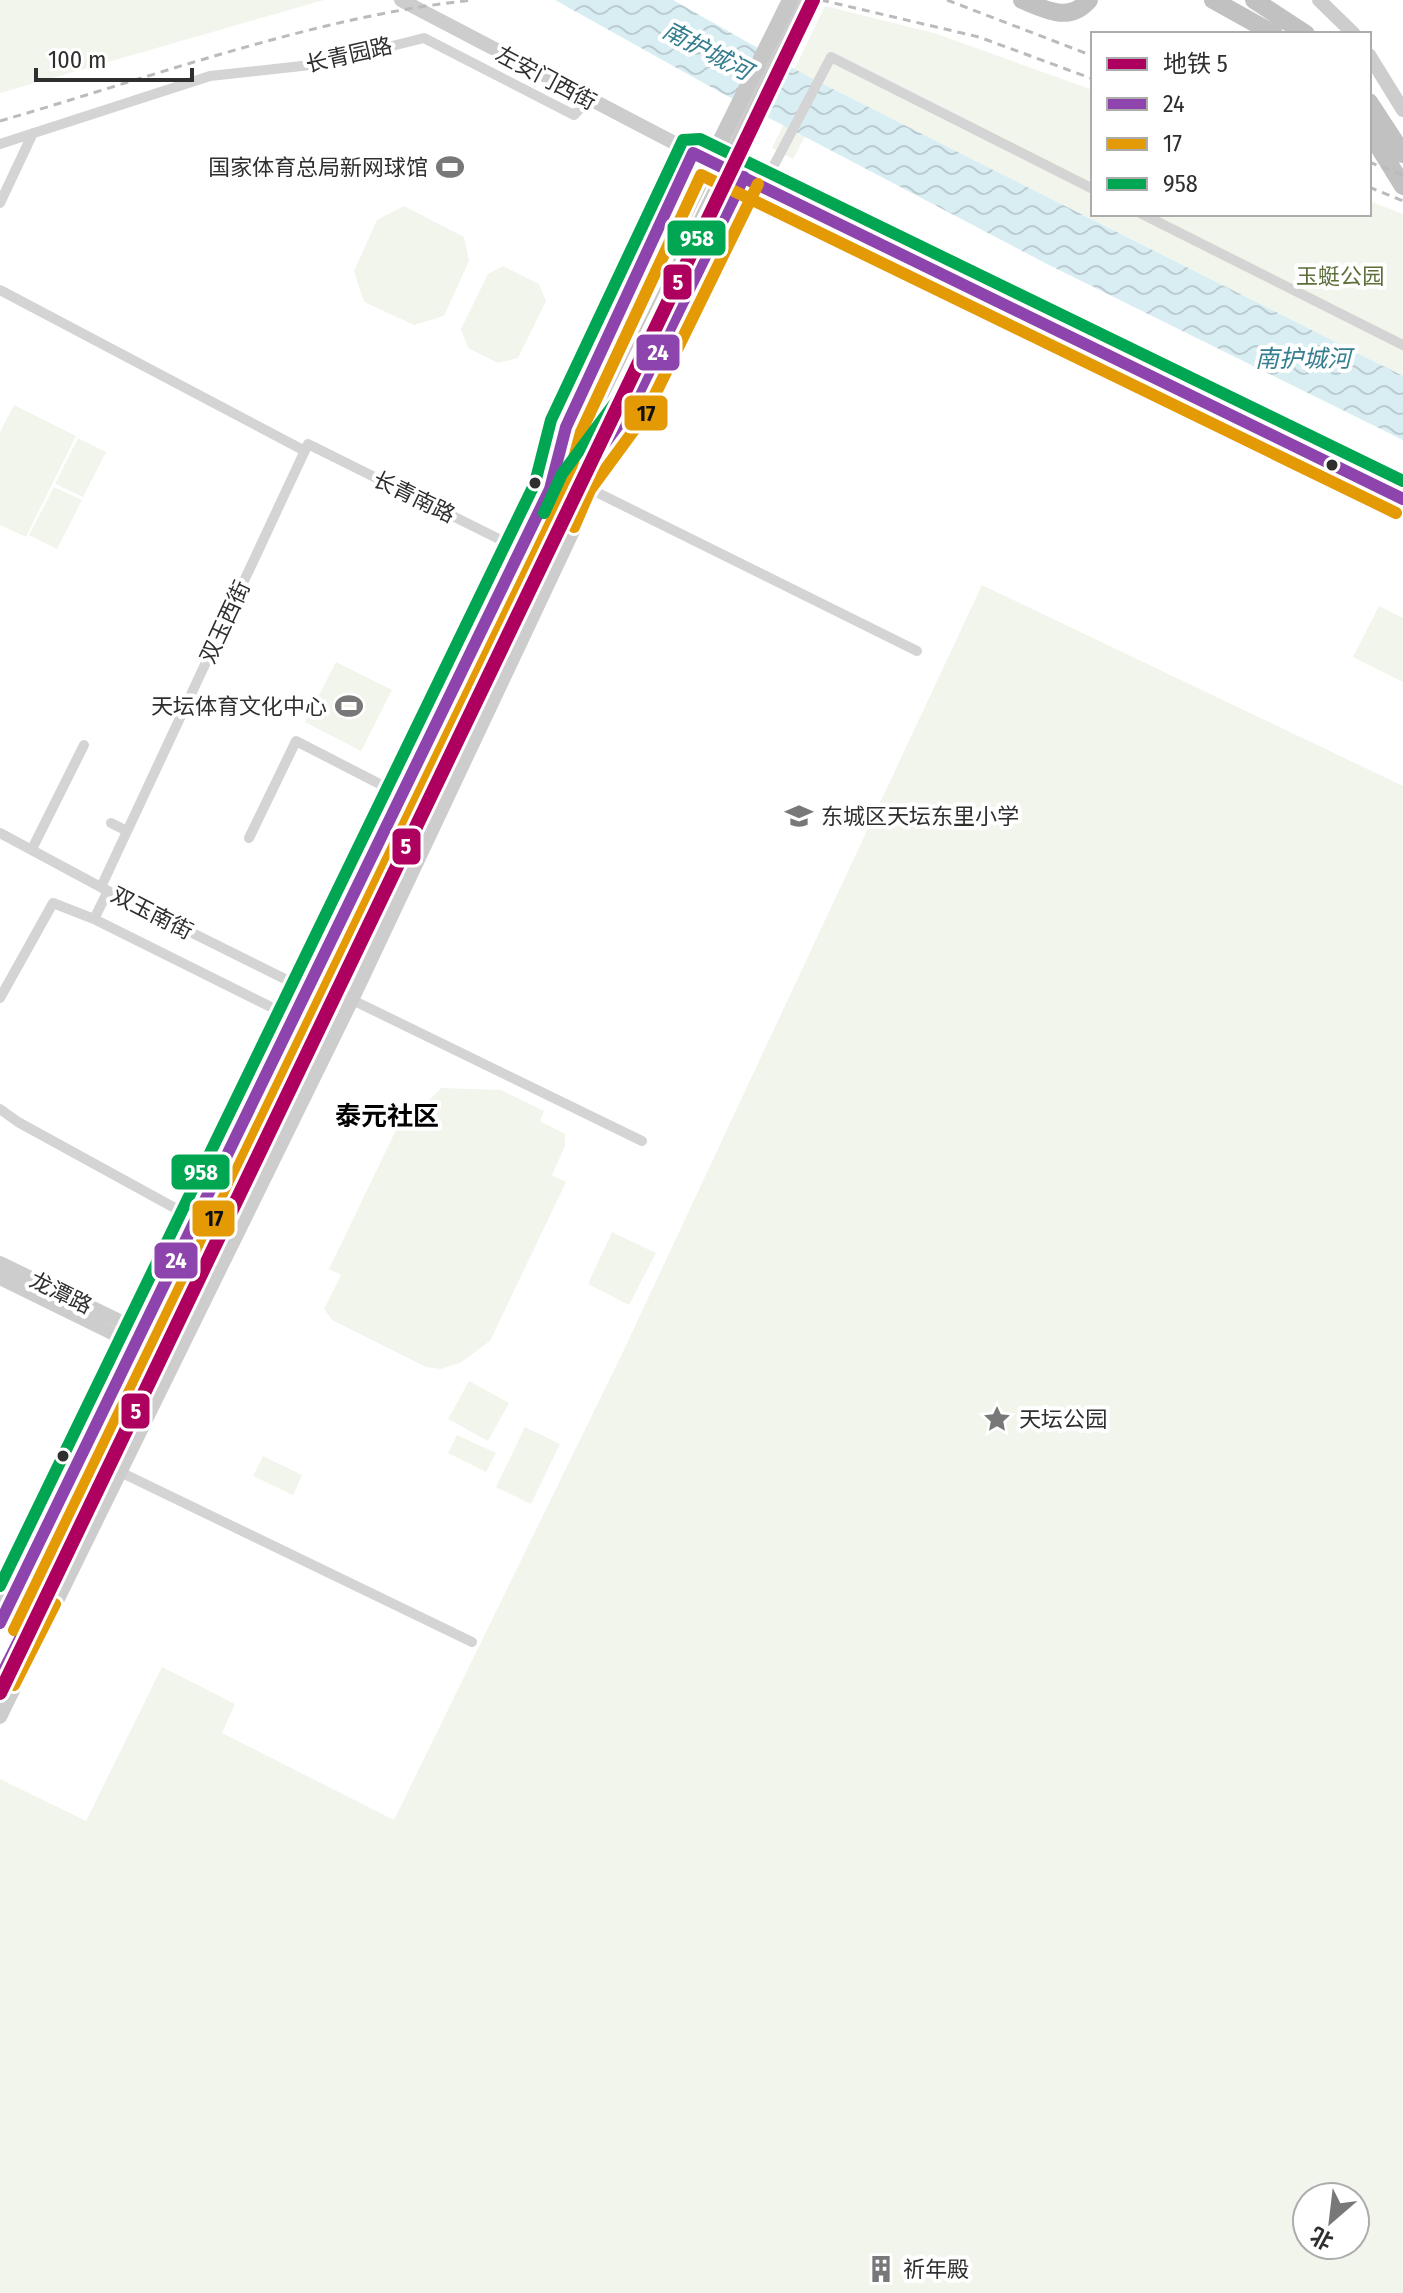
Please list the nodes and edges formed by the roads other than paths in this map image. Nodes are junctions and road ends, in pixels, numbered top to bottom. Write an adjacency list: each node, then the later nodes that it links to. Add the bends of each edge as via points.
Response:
1 (401, 0): 14 (street, 左安门西街)
2 (790, 0): 31 (main road)
3 (802, 0): 22 (street)
4 (811, 0): 31 (main road)
5 (1022, 0): 6 (highway, via 1062,14 1073,13)
6 (1089, 0)
7 (1213, 0): 10 (highway)
8 (1254, 0): 11 (highway)
9 (1319, 0): 12 (street)
10 (1270, 32)
11 (1303, 32)
12 (1352, 32)
13 (1371, 58): 16 (street)
14 (588, 100): 17 (street, 长青园路, via 574,115 424,38 320,64 210,76); 20 (street, 左安门西街)
15 (1371, 105): 21 (highway)
16 (1403, 110)
17 (33, 133): 19 (street, 长青园路); 28 (street)
18 (1371, 134): 25 (highway)
19 (0, 144)
20 (693, 153): 22 (street, 左安门西街); 27 (street)
21 (1403, 154)
22 (718, 165): 23 (street, 左安门西街)
23 (744, 177): 24 (street, 左安门西街); 29 (street)
24 (763, 186): 26 (street, via 831,57); 40 (street, 左安门西街)
25 (1403, 186)
26 (1091, 188)
27 (674, 192): 29 (street); 35 (street)
28 (0, 203)
29 (726, 216): 34 (street)
30 (1146, 216): 33 (street)
31 (672, 257): 37 (main road); 38 (main road)
32 (0, 290): 36 (street, 长青南路)
33 (1403, 345)
34 (631, 408): 37 (street); 39 (street)
35 (566, 427): 38 (street); 41 (street)
36 (306, 448): 41 (street, 长青南路); 46 (street, 双玉西街)
37 (576, 482): 39 (street); 53 (main road)
38 (550, 489): 41 (main road)
39 (595, 491): 42 (street); 55 (street)
40 (1403, 499)
41 (516, 548): 44 (main road)
42 (917, 651)
43 (84, 745): 49 (street)
44 (399, 794): 48 (street, via 296,741); 52 (main road)
45 (111, 823): 46 (street)
46 (127, 831): 50 (street, 双玉西街)
47 (2, 837): 49 (street, 双玉南街)
48 (249, 838)
49 (32, 849): 50 (street, 双玉南街)
50 (105, 889): 51 (street, 双玉西街); 52 (street, 双玉南街)
51 (94, 919): 54 (street, via 53,903); 56 (street)
52 (302, 987): 56 (main road)
53 (336, 992): 55 (street); 63 (main road)
54 (0, 998)
55 (352, 1000): 58 (street); 64 (street)
56 (288, 1016): 59 (main road)
57 (0, 1109): 59 (street)
58 (642, 1141)
59 (190, 1216): 62 (main road)
60 (0, 1263): 62 (street, 龙潭路)
61 (0, 1278): 62 (street, 龙潭路)
62 (132, 1335): 63 (street, 龙潭路); 65 (street); 66 (main road)
63 (162, 1350): 64 (main road)
64 (114, 1468): 67 (street); 68 (main road); 69 (street)
65 (0, 1597)
66 (0, 1623)
67 (472, 1642)
68 (0, 1678)
69 (0, 1717)

